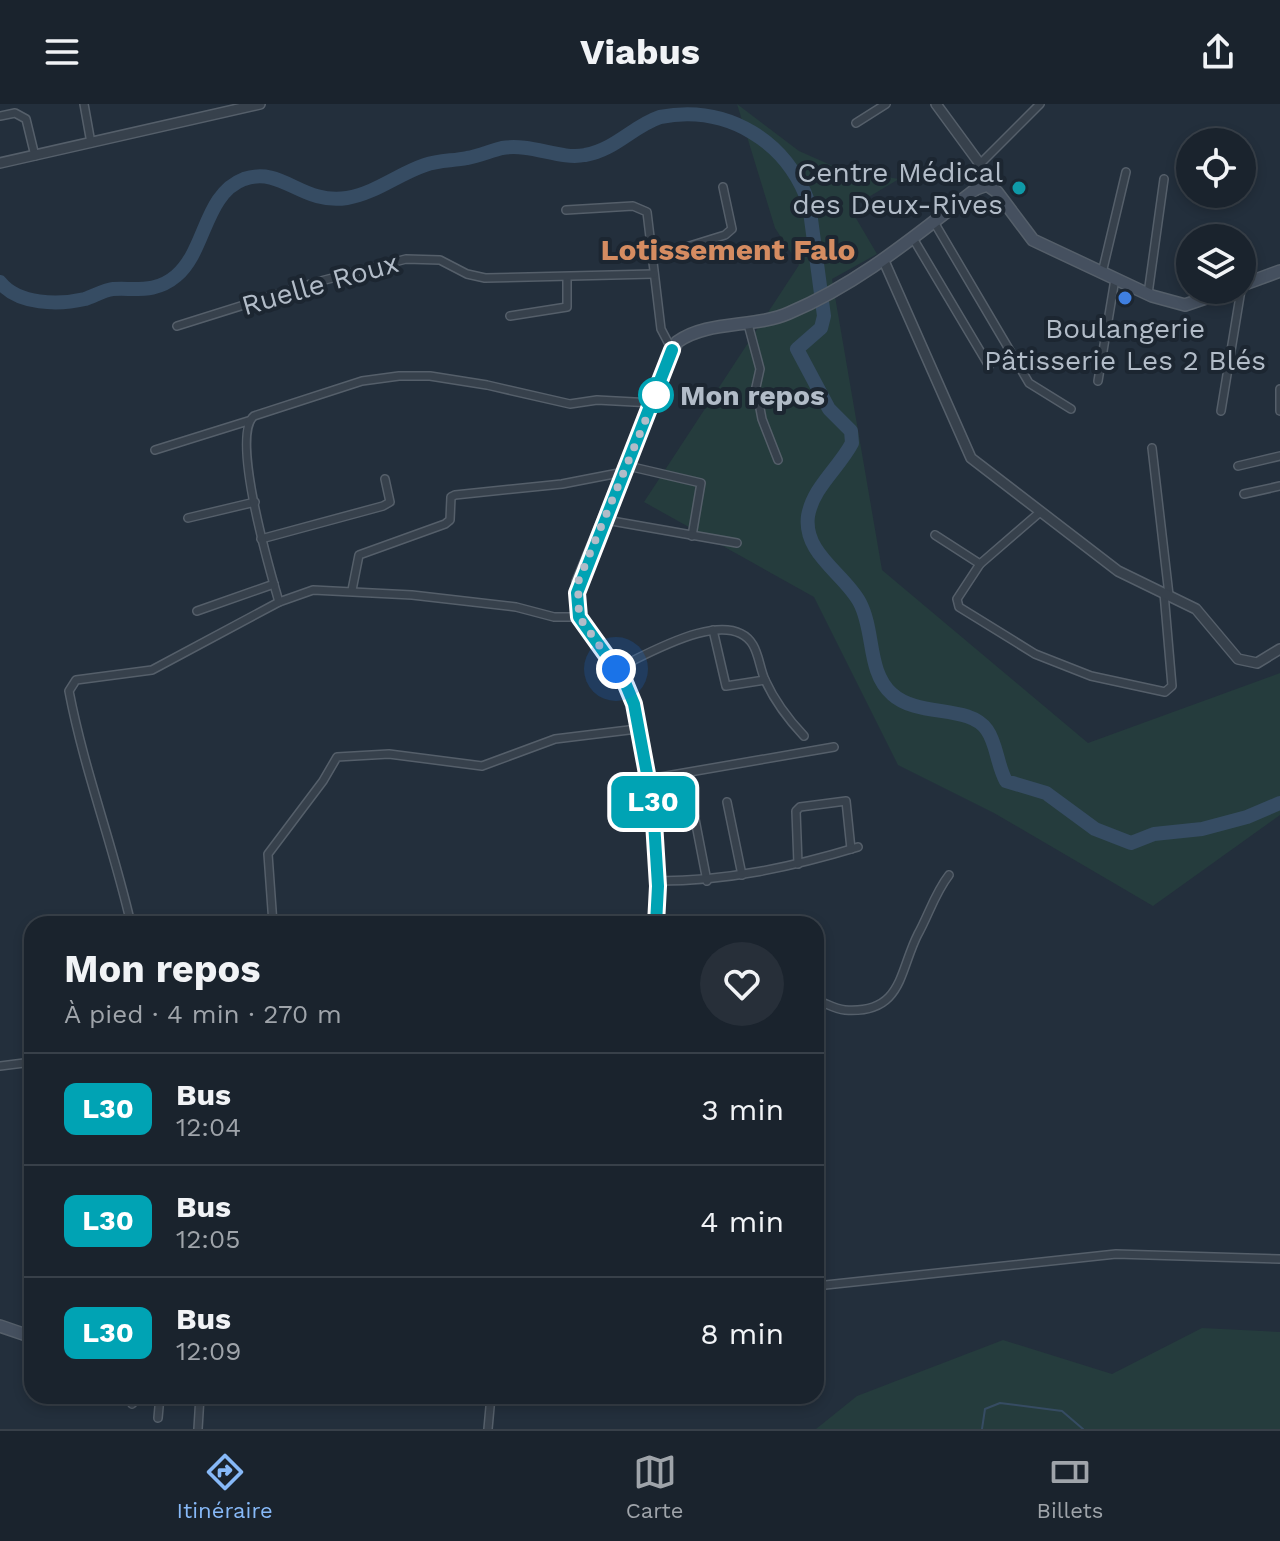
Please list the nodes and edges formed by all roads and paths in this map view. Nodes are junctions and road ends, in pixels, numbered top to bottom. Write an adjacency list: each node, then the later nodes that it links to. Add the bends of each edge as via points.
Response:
1 (84, 104): 8 (street)
2 (260, 104): 8 (street)
3 (886, 104): 7 (street)
4 (936, 104): 11 (street)
5 (1040, 104): 11 (street)
6 (0, 116): 9 (street, via 15,113 26,119)
7 (856, 123)
8 (91, 143): 9 (street)
9 (35, 156): 10 (street)
10 (0, 163)
11 (980, 164): 14 (street)
12 (1126, 172): 22 (street)
13 (1164, 179): 27 (street)
14 (987, 185): 17 (main road); 22 (main road, via 1033,240)
15 (723, 187): 19 (street, via 732,229)
16 (566, 210): 19 (street, via 643,208 650,216)
17 (934, 222): 18 (main road); 38 (street, via 1029,383)
18 (914, 240): 20 (main road); 34 (street)
19 (654, 257): 23 (street)
20 (884, 261): 31 (main road, via 802,307); 52 (street, via 971,458)
21 (1280, 271): 26 (main road)
22 (1102, 273): 25 (main road)
23 (654, 274): 24 (street, Ruelle Roux); 33 (street, via 661,329)
24 (567, 277): 30 (street, via 567,307); 32 (street, Ruelle Roux, via 485,278 440,260 406,259)
25 (1115, 279): 27 (main road); 35 (street)
26 (1256, 281)
27 (1148, 294): 28 (main road)
28 (1176, 302)
29 (1239, 304): 39 (street)
30 (510, 316)
31 (748, 324): 33 (main road, via 684,337); 45 (street, via 760,369 756,387 762,419)
32 (177, 326)
33 (672, 350): 37 (main road)
34 (989, 366)
35 (1098, 381)
36 (1280, 389): 40 (street)
37 (653, 403): 41 (street, via 570,404 487,385 399,376 362,381); 47 (main road)
38 (1071, 409)
39 (1221, 411)
40 (1280, 411)
41 (248, 421): 43 (street); 51 (street, via 245,436)
42 (1152, 448): 62 (street)
43 (155, 450)
44 (1280, 456): 46 (street)
45 (778, 460)
46 (1238, 466)
47 (627, 469): 54 (main road); 56 (street, via 701,483); 61 (street, via 596,479 455,495 445,524 359,555)
48 (385, 479): 57 (street, via 390,502 383,506)
49 (1280, 486): 50 (street)
50 (1244, 494)
51 (255, 502): 53 (street); 57 (street)
52 (1039, 513): 59 (street); 62 (street, via 1118,571)
53 (188, 518)
54 (606, 520): 56 (street); 65 (main road, via 578,582)
55 (935, 535): 59 (street)
56 (692, 536): 58 (street)
57 (261, 539): 60 (street)
58 (737, 543)
59 (980, 564): 62 (street, via 957,599 959,607 1035,654 1091,676 1165,692 1172,686)
60 (274, 584): 63 (street); 64 (street)
61 (352, 590): 63 (street, via 313,590); 65 (street)
62 (1167, 594): 67 (street, via 1196,609 1238,659 1257,663)
63 (279, 602): 81 (street, via 152,670 76,680 69,691)
64 (197, 611)
65 (579, 617): 68 (main road)
66 (713, 630): 68 (street); 69 (street, via 731,630 750,641); 69 (street, via 726,686)
67 (1280, 649)
68 (616, 669): 70 (main road, via 630,690)
69 (765, 680): 71 (street, via 784,716)
70 (637, 729): 73 (main road); 82 (street, via 555,739 482,766 389,754 337,757 268,854)
71 (804, 736)
72 (834, 747): 73 (street)
73 (649, 779): 79 (main road)
74 (727, 802): 77 (street)
75 (693, 809): 80 (street)
76 (798, 864): 76 (street, via 796,811 846,801 854,848); 77 (street)
77 (742, 875): 80 (street)
78 (949, 875): 84 (street, via 936,892 905,974 891,996 855,1010)
79 (658, 881): 80 (street); 83 (main road)
80 (707, 881)
81 (129, 916)
82 (272, 916)
83 (656, 916)
84 (824, 1002)
85 (24, 1063): 86 (street)
86 (0, 1066)
87 (1280, 1259): 88 (street, via 1116,1254)
88 (824, 1285)
89 (0, 1326): 90 (main road)
90 (24, 1334)
91 (159, 1404): 94 (street)
92 (200, 1404): 95 (street)
93 (490, 1404): 96 (street)
94 (158, 1418)
95 (198, 1429)
96 (488, 1429)

